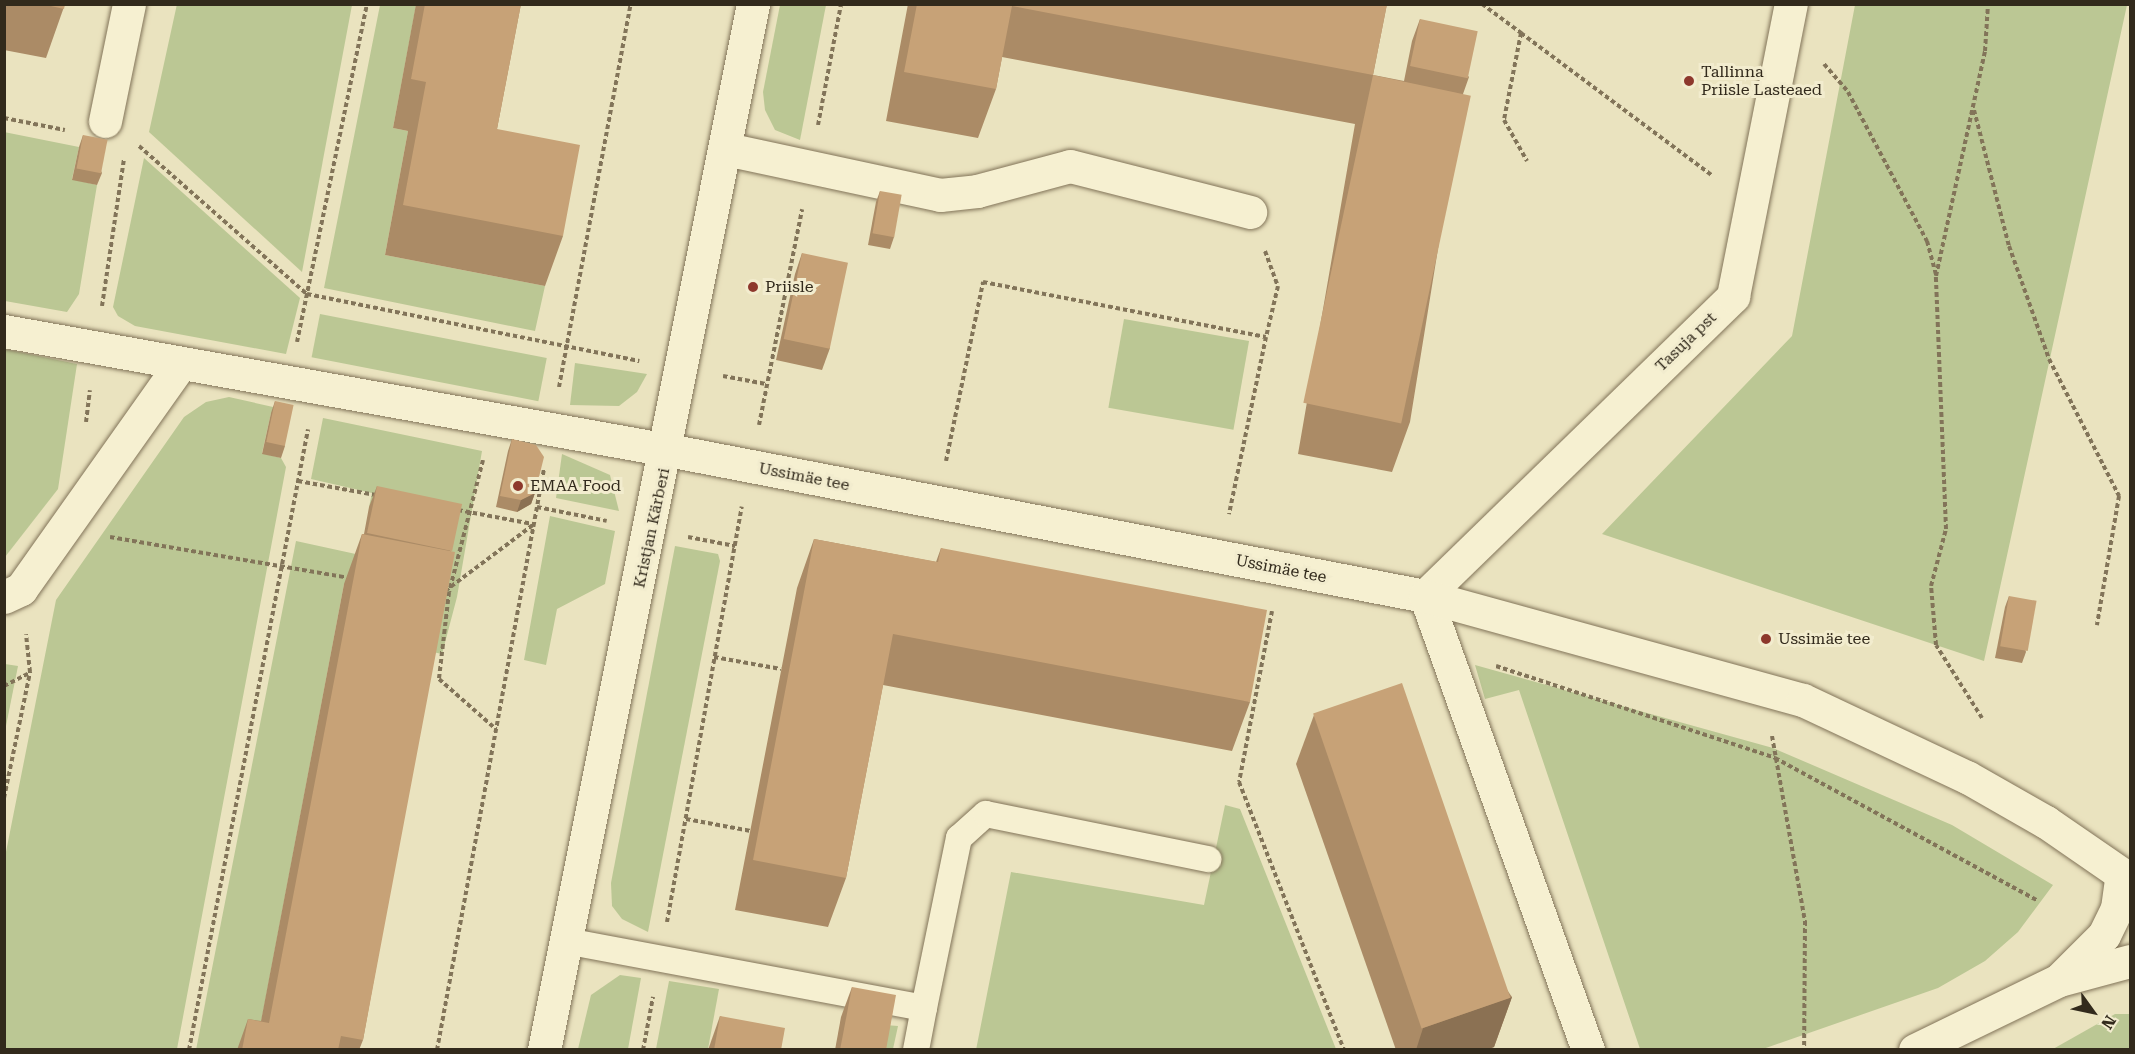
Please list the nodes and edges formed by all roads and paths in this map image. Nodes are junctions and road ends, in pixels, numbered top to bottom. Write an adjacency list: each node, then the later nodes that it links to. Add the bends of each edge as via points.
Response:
1 (129, 4): 13 (street)
2 (367, 4): 20 (path)
3 (631, 4): 23 (path)
4 (753, 4): 14 (street, Kristjan Kärberi)
5 (841, 4): 16 (path)
6 (1482, 4): 9 (path)
7 (1988, 4): 10 (path)
8 (1789, 15): 17 (street, Tasuja pst); 19 (path, via 1848,92 1928,241)
9 (1521, 33): 15 (path, via 1504,120); 17 (path)
10 (1973, 106): 19 (path); 54 (path, via 2009,246 2049,359 2119,496)
11 (4, 118): 12 (path)
12 (70, 131)
13 (115, 131): 20 (path, via 137,144)
14 (726, 149): 16 (street); 32 (street, Kristjan Kärberi)
15 (1527, 161)
16 (810, 166): 18 (street, via 940,195 977,191 1070,166); 28 (path)
17 (1752, 206): 52 (street, Tasuja pst, via 1733,296)
18 (1250, 212): 22 (path, via 1278,286)
19 (1936, 276): 61 (path, via 1946,530 1931,586 1936,645)
20 (307, 294): 23 (path); 27 (path)
21 (4, 330): 24 (street, Ussimäe tee)
22 (1266, 337): 37 (path, via 983,282); 46 (path)
23 (566, 350): 25 (path); 29 (path)
24 (181, 363): 27 (street, Ussimäe tee); 42 (street)
25 (645, 363)
26 (709, 374): 28 (path)
27 (302, 384): 30 (street, Ussimäe tee); 34 (path)
28 (766, 384): 31 (path)
29 (556, 400)
30 (494, 419): 32 (street, Ussimäe tee); 40 (path)
31 (758, 430)
32 (668, 450): 37 (street, Ussimäe tee); 70 (street, Kristjan Kärberi)
33 (546, 457): 38 (path)
34 (298, 481): 35 (path); 47 (path)
35 (387, 497)
36 (743, 503): 45 (path)
37 (938, 503): 46 (street, Ussimäe tee)
38 (537, 507): 41 (path); 43 (path)
39 (453, 510): 40 (path)
40 (470, 513): 43 (path); 50 (path)
41 (610, 522)
42 (67, 524): 47 (path, via 130,543); 51 (street)
43 (533, 525): 50 (path); 62 (path)
44 (683, 537): 45 (path)
45 (735, 546): 55 (path)
46 (1220, 557): 52 (street, Ussimäe tee)
47 (282, 567): 48 (path); 75 (path)
48 (360, 579)
49 (438, 590): 50 (path)
50 (449, 592): 62 (path, via 439,679)
51 (13, 593): 58 (path)
52 (1425, 596): 60 (street, Ussimäe tee); 81 (street)
53 (1274, 598): 80 (path, via 1239,782)
54 (2097, 625)
55 (714, 657): 57 (path); 65 (path)
56 (1493, 665): 63 (path)
57 (781, 669)
58 (30, 672): 59 (path); 64 (path)
59 (4, 686)
60 (1767, 690): 63 (path); 68 (street, Ussimäe tee, via 1876,732 1967,777 2046,822)
61 (1982, 718)
62 (496, 729): 76 (path)
63 (1774, 758): 69 (path); 82 (path, via 1805,921)
64 (4, 798)
65 (686, 819): 66 (path); 71 (path)
66 (751, 831)
67 (1208, 859): 74 (lane, via 986,814 959,838)
68 (2126, 877): 73 (street, via 2104,935)
69 (2037, 900)
70 (566, 941): 71 (lane); 77 (street, Kristjan Kärberi)
71 (660, 958): 74 (lane); 78 (path)
72 (2130, 961): 73 (street)
73 (2059, 980): 83 (street)
74 (924, 1008): 79 (lane)
75 (189, 1050)
76 (437, 1050)
77 (544, 1050)
78 (643, 1050)
79 (916, 1050)
80 (1344, 1050)
81 (1588, 1050)
82 (1804, 1050)
83 (1915, 1050)

